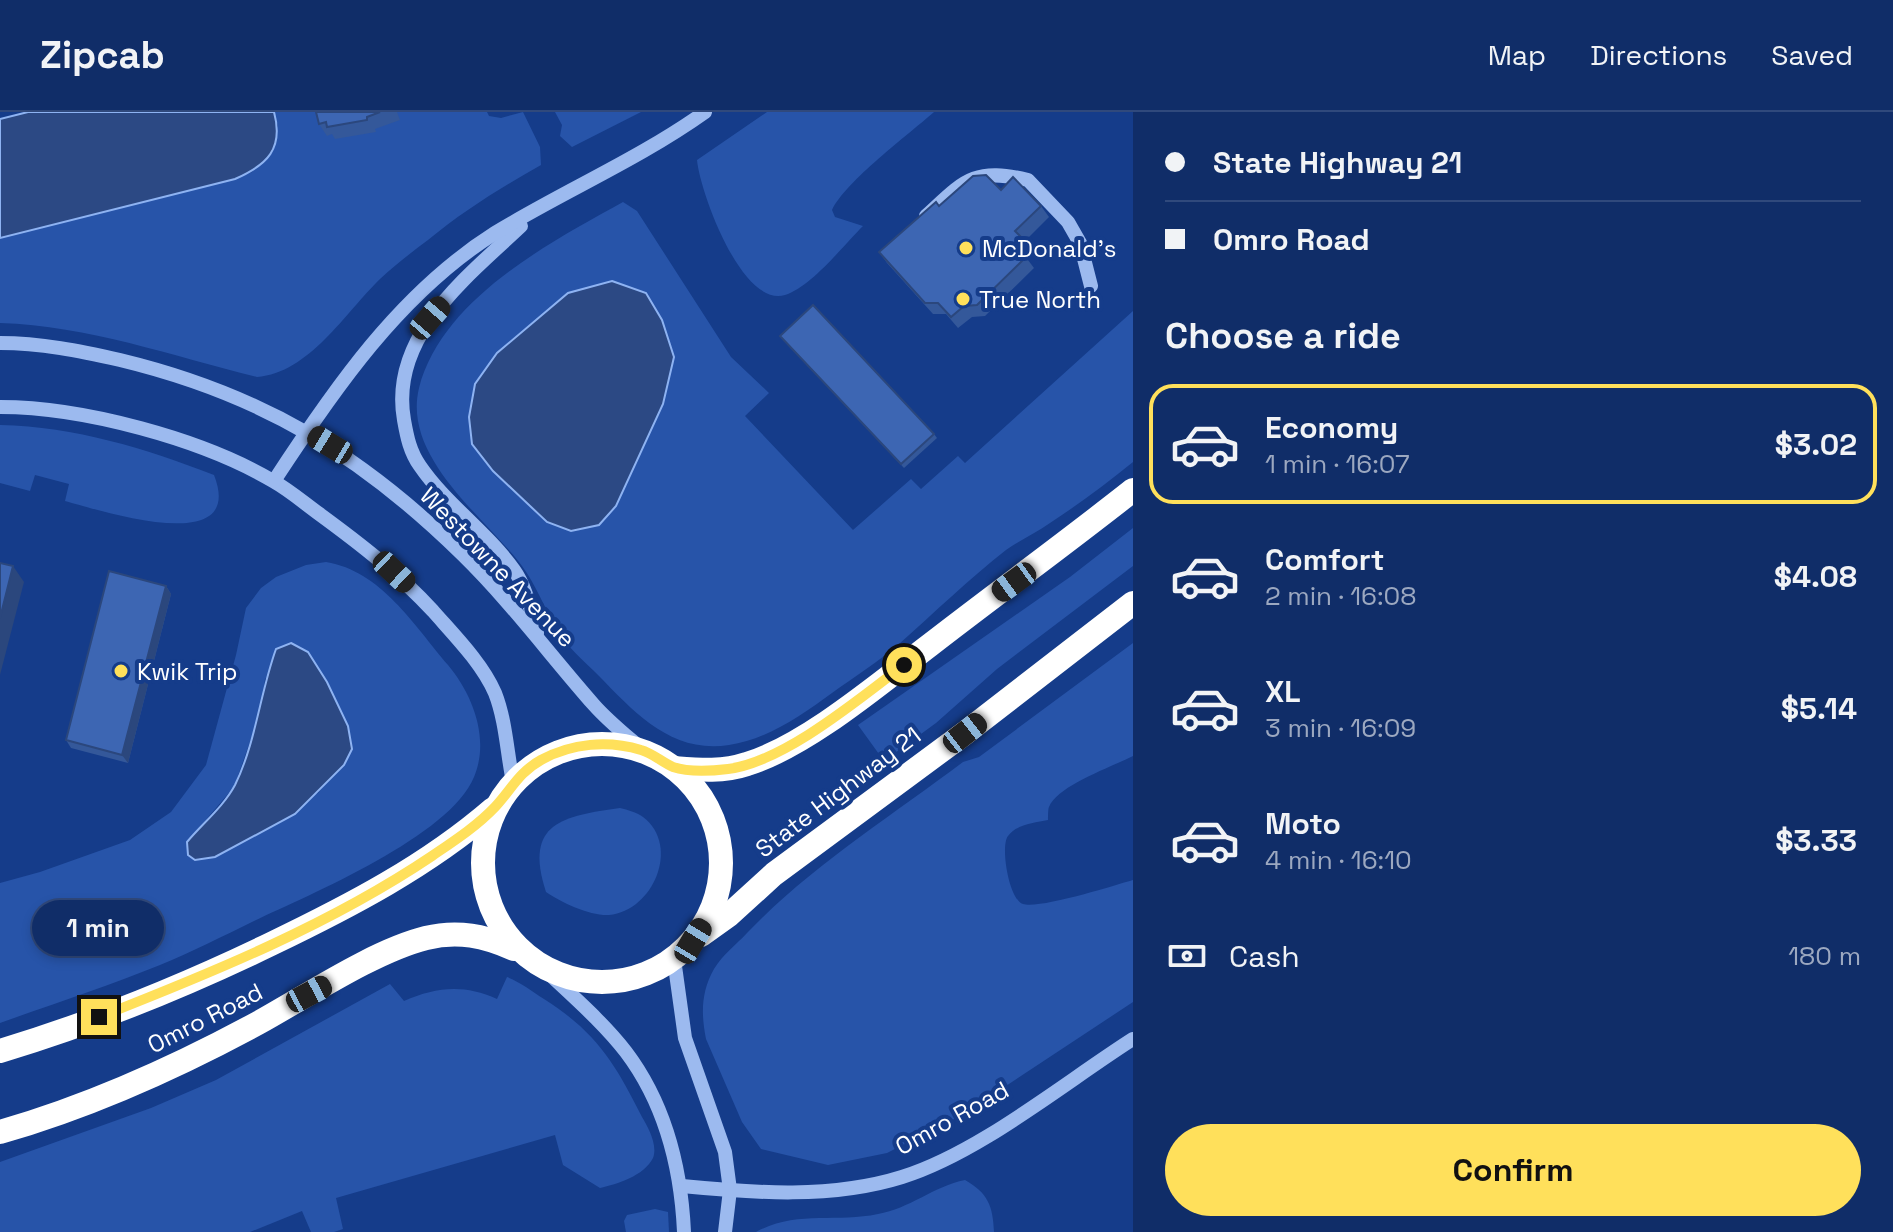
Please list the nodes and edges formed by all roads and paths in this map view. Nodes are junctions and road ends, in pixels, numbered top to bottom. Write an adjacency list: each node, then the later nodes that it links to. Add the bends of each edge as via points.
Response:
1 (705, 112): 2 (street)
2 (538, 210): 7 (street, via 495,234 436,279 385,329); 11 (street, via 430,318 404,377 402,407 408,441 420,467 516,572)
3 (912, 228): 4 (street, via 965,180 1028,180 1068,222 1080,243)
4 (1091, 286)
5 (0, 343): 7 (street, Westowne Avenue, via 74,350 140,365 266,410)
6 (0, 407): 8 (street, via 58,410 133,426)
7 (306, 431): 8 (street); 11 (street, Westowne Avenue, via 402,498)
8 (274, 481): 14 (street, via 373,553 476,663 500,708)
9 (1133, 490): 13 (highway, via 810,732 749,764 718,770)
10 (1133, 603): 16 (highway, State Highway 21)
11 (538, 637): 12 (street, Westowne Avenue, via 597,708)
12 (643, 750): 13 (highway); 14 (highway, via 608,743 573,747 540,760)
13 (675, 768): 16 (highway, via 702,796 718,831 721,857 713,908)
14 (513, 782): 15 (highway)
15 (495, 807): 17 (highway, via 483,845 483,884 496,921); 21 (highway, Omro Road, via 415,867 311,925 167,990)
16 (693, 941): 18 (highway)
17 (521, 952): 19 (highway); 22 (highway, Omro Road, via 488,937 452,933 406,944 122,1091)
18 (674, 959): 19 (highway, via 643,975 610,983 576,980); 24 (street, via 685,1038 725,1152)
19 (543, 968): 23 (street, via 634,1065 669,1134)
20 (1133, 1039): 24 (street, Omro Road, via 988,1135 917,1172 850,1187)
21 (0, 1051)
22 (0, 1132)
23 (682, 1186): 24 (street, Omro Road); 25 (street)
24 (730, 1190): 26 (street)
25 (684, 1232)
26 (725, 1232)

